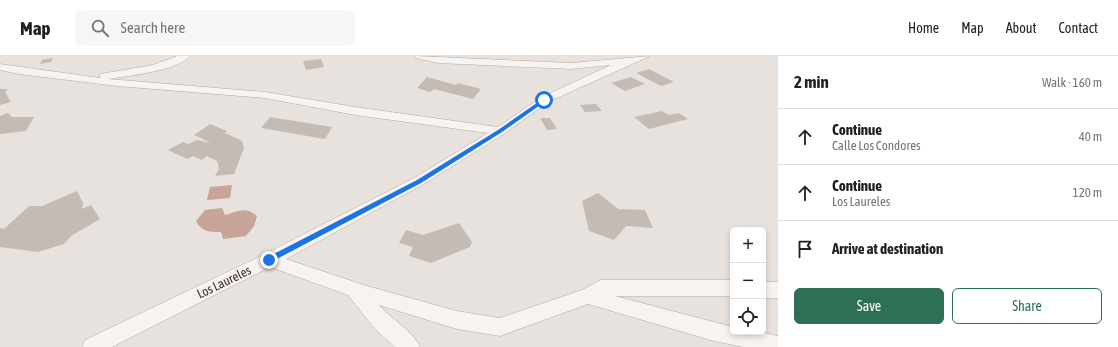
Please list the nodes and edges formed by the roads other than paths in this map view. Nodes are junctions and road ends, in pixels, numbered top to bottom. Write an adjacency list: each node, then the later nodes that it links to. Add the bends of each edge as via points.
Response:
1 (185, 56): 6 (street, via 140,71)
2 (420, 56): 4 (street, via 438,60 571,66)
3 (645, 56): 4 (street)
4 (628, 60): 7 (street, Los Laureles, via 544,100)
5 (0, 67): 6 (street)
6 (79, 79): 7 (street, via 265,95 355,111)
7 (500, 131): 8 (street, Los Laureles, via 419,181)
8 (269, 260): 10 (street); 15 (street, Los Laureles)
9 (730, 288): 13 (street, via 601,288)
10 (355, 290): 13 (street, via 457,320 500,327); 16 (street, via 382,323)
11 (766, 290): 12 (street)
12 (778, 290)
13 (588, 296): 14 (street, via 714,332)
14 (778, 344)
15 (92, 347)
16 (410, 347)

